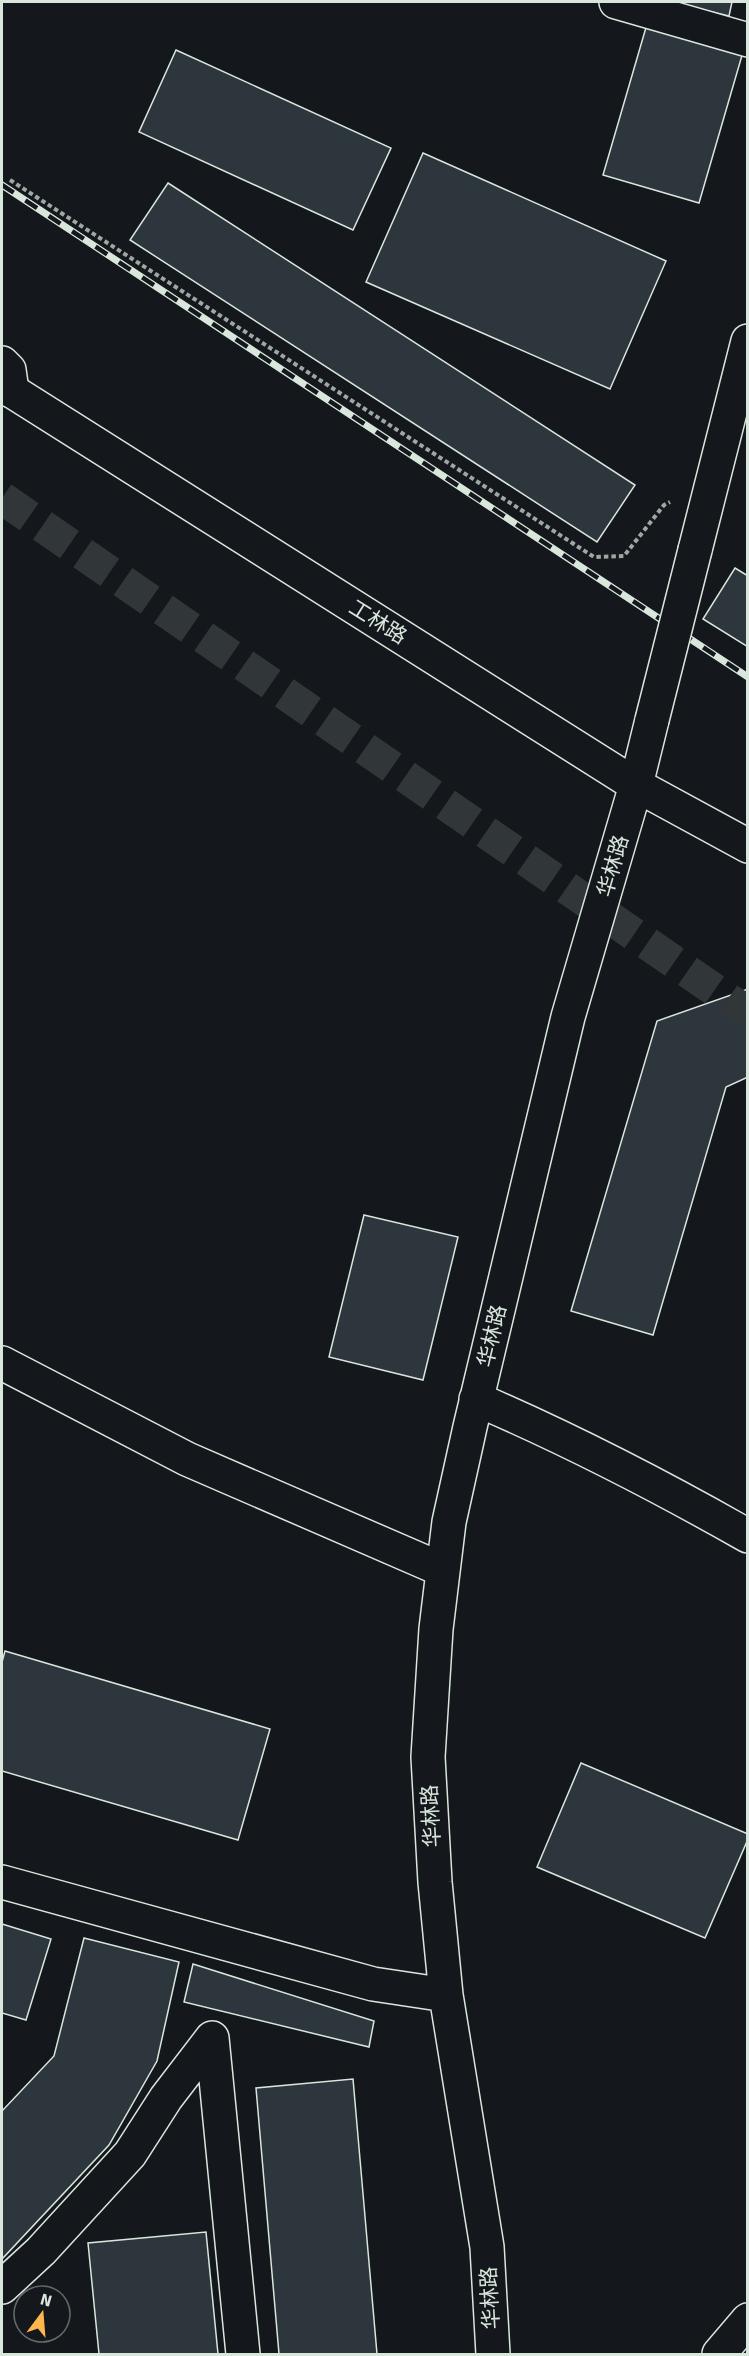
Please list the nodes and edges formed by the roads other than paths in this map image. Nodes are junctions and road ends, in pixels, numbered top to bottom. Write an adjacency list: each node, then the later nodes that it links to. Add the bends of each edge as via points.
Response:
1 (616, 2): 2 (street)
2 (747, 40)
3 (747, 341): 5 (street, 华林路, bridge)
4 (5, 380): 5 (street, 工林路)
5 (636, 785): 6 (street, 工林路); 8 (street, 华林路, via 568,1017)
6 (747, 846)
7 (2, 1363): 10 (street, via 187,1458)
8 (477, 1399): 9 (street, via 536,1425); 10 (street, 华林路, via 449,1522)
9 (747, 1536)
10 (443, 1570): 12 (street, 华林路, via 428,1757)
11 (2, 1882): 12 (street, via 373,1984)
12 (446, 1995): 16 (street, 华林路, via 487,2247)
13 (2, 2287): 15 (street, via 41,2251 130,2154 212,2038)
14 (747, 2320): 17 (street)
15 (243, 2355)
16 (493, 2355)
17 (719, 2355)

